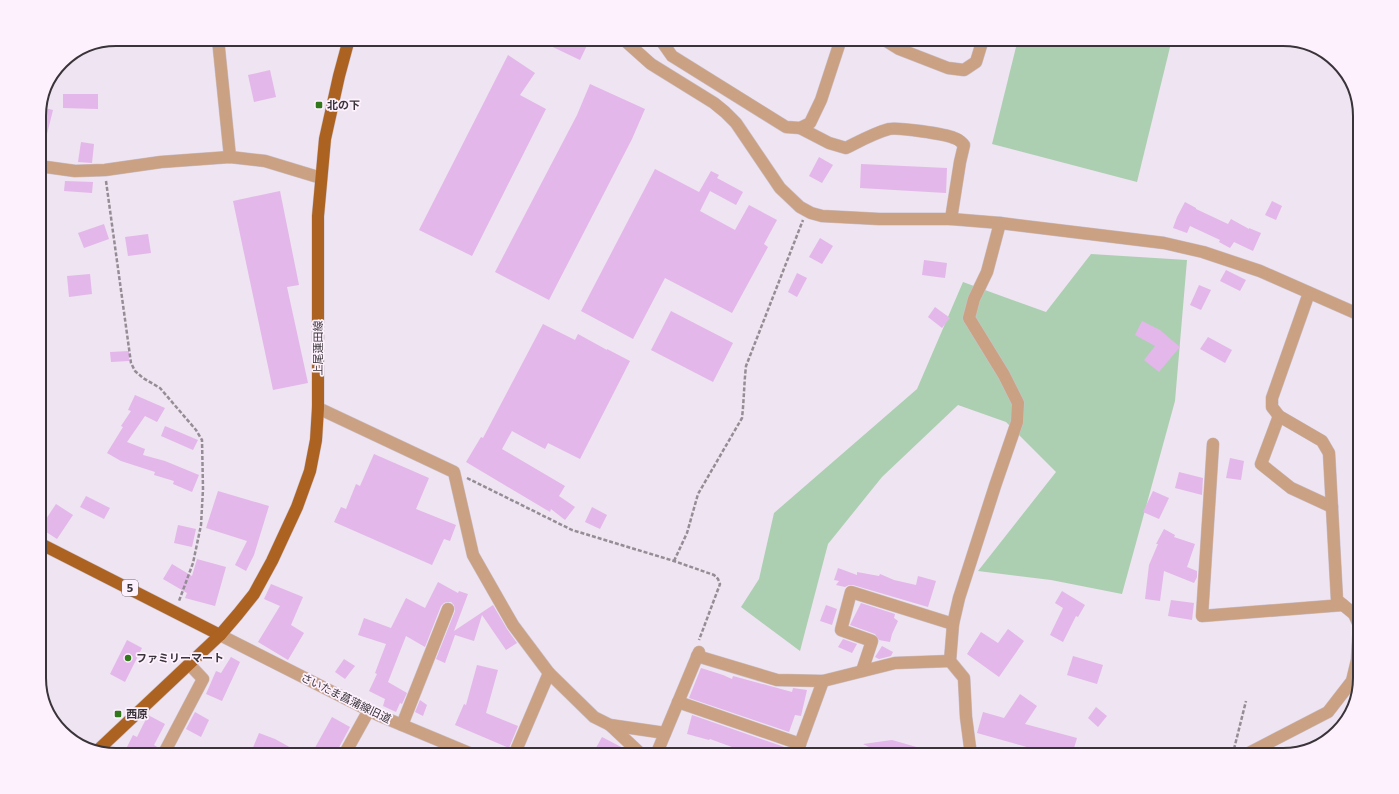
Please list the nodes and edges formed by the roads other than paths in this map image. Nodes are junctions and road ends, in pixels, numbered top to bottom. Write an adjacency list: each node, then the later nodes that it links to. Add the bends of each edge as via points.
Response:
1 (219, 46): 9 (street)
2 (347, 46): 11 (main road, 上尾蓮田線, via 324,139)
3 (631, 46): 12 (street, via 651,64 725,112 736,123 780,188 791,200 807,211 822,216)
4 (665, 46): 8 (street, via 672,56 786,127)
5 (840, 46): 8 (street, via 821,100 810,123)
6 (893, 46): 7 (street, via 948,68 964,70 976,62)
7 (981, 46)
8 (800, 128): 12 (street, via 829,143 846,148 890,129 922,132 960,140 964,145)
9 (230, 157): 10 (street, via 161,162 105,170 75,171); 11 (street, via 264,161)
10 (46, 167)
11 (321, 178): 16 (main road, 上尾蓮田線, via 318,216)
12 (951, 219): 13 (street)
13 (1000, 223): 14 (street, via 1164,243 1203,252 1260,271); 24 (street, via 987,272 974,299 969,318 1004,375 1018,404 1018,422 994,486 959,598)
14 (1309, 293): 15 (street); 17 (street, via 1272,398 1272,407)
15 (1353, 312)
16 (318, 408): 25 (main road, 上尾蓮田線, via 316,440 310,471 284,537 254,594); 29 (street, via 454,472 473,555 513,625)
17 (1279, 416): 19 (street, via 1322,441 1329,452); 19 (street, via 1261,464 1291,488)
18 (1213, 444): 21 (street, via 1202,616)
19 (1332, 507): 21 (street, via 1337,600)
20 (46, 546): 25 (main road, 5)
21 (1343, 605): 23 (street)
22 (448, 609): 34 (street)
23 (1353, 613)
24 (954, 624): 26 (street); 28 (street, via 850,592 841,630 872,641)
25 (220, 635): 27 (main road, 上尾蓮田線); 33 (street, さいたま菖蒲線旧道)
26 (950, 661): 28 (street, via 895,663); 47 (street, via 964,678)
27 (189, 664): 37 (main road, 上尾蓮田線); 39 (street, via 203,679)
28 (862, 671): 31 (street)
29 (549, 673): 35 (street, via 594,717); 42 (street)
30 (1353, 677): 48 (street, via 1328,712)
31 (823, 682): 32 (street, via 777,680 698,654); 46 (street)
32 (678, 702): 36 (street); 45 (street)
33 (369, 710): 34 (street, さいたま菖蒲線旧道); 40 (street)
34 (402, 725): 38 (street, さいたま菖蒲線旧道)
35 (610, 725): 36 (street); 43 (street)
36 (665, 734): 44 (street)
37 (102, 746)
38 (450, 746): 41 (street, さいたま菖蒲線旧道)
39 (167, 748)
40 (348, 748)
41 (455, 748)
42 (517, 748)
43 (635, 748)
44 (659, 748)
45 (793, 748)
46 (799, 748)
47 (969, 748)
48 (1259, 748)

